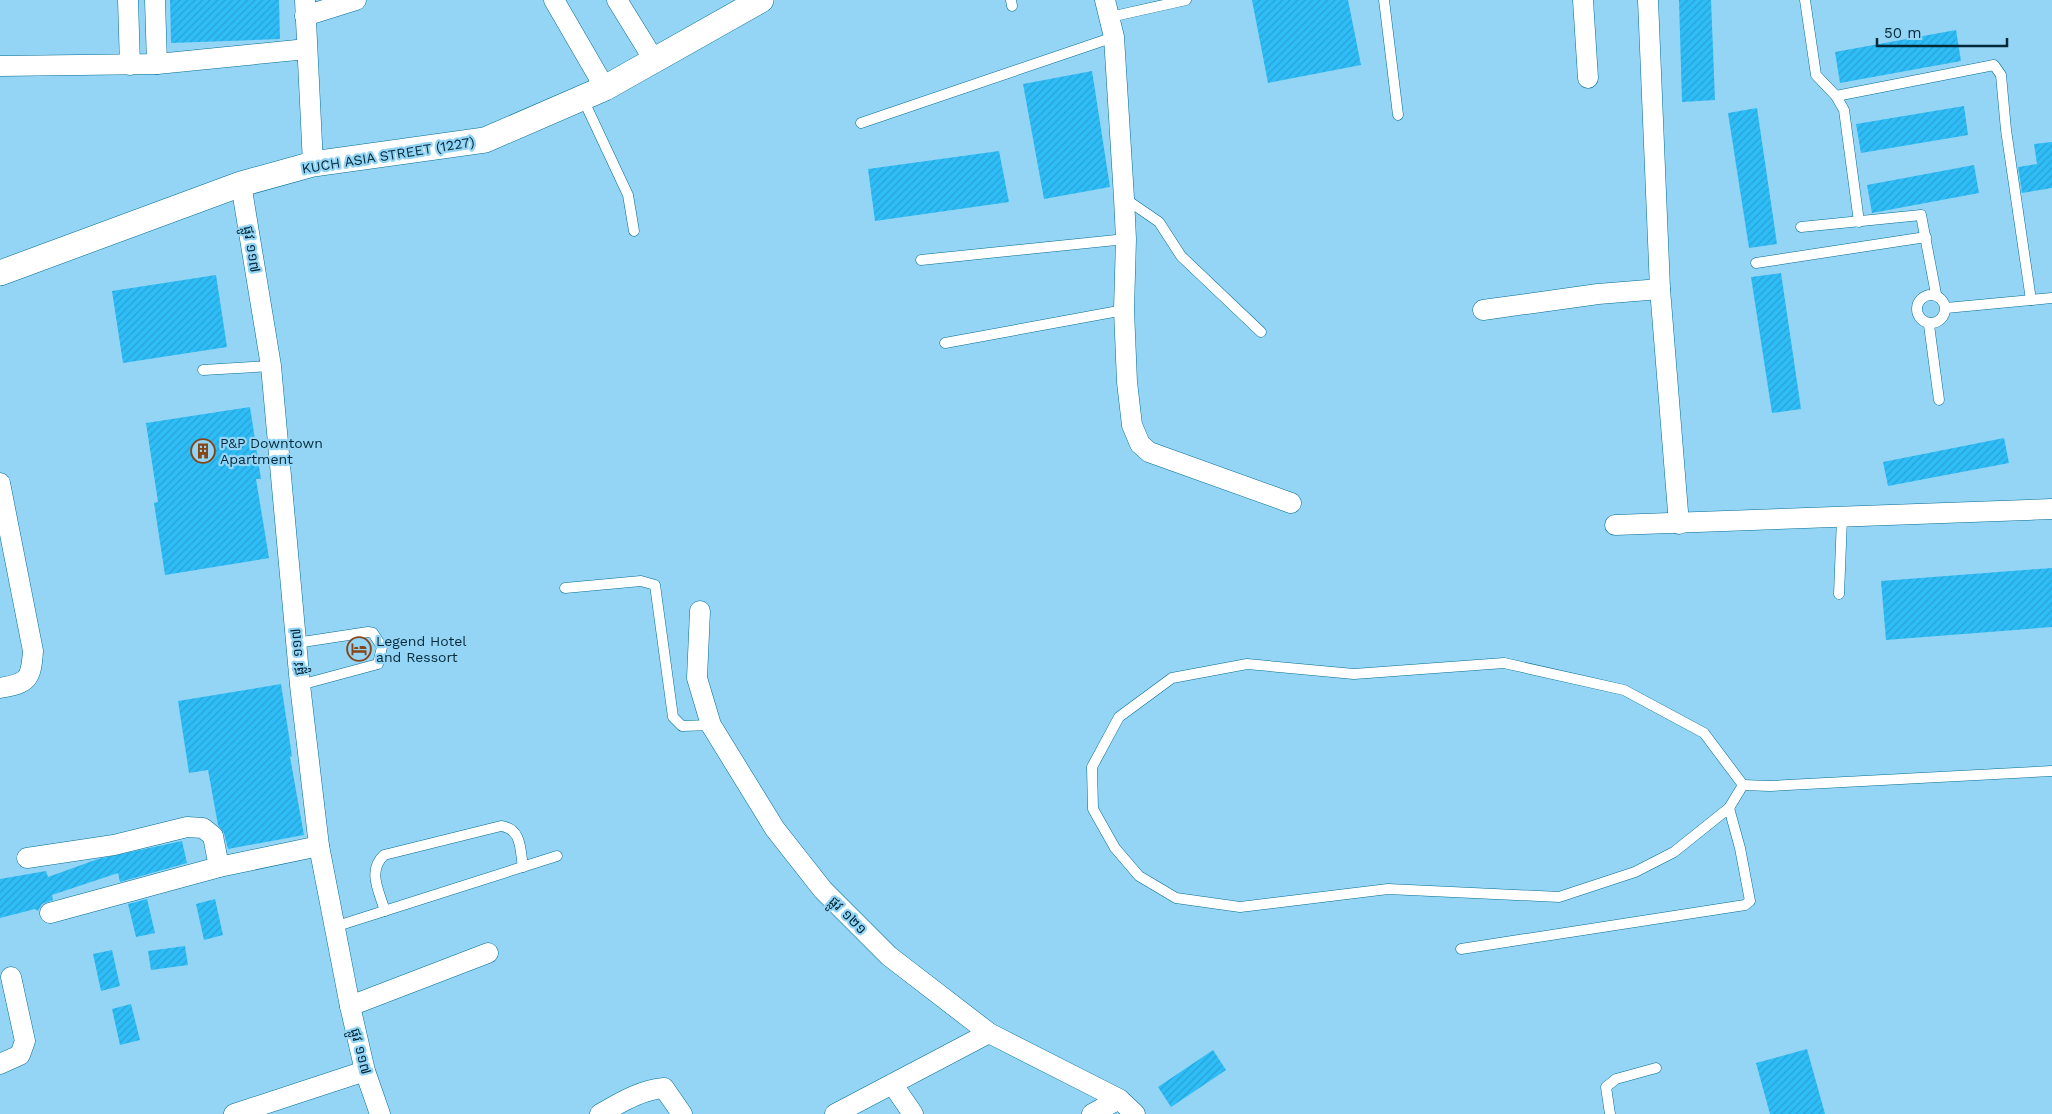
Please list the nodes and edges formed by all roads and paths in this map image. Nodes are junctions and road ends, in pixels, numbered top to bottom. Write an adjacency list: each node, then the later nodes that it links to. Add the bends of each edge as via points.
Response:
1 (128, 0): 19 (street)
2 (155, 0): 18 (street)
3 (356, 0): 13 (street)
4 (554, 0): 22 (street)
5 (617, 0): 17 (street)
6 (761, 0): 17 (street, KUCH ASIA STREET (1227))
7 (1186, 0): 12 (lane)
8 (1384, 0): 25 (lane)
9 (1583, 0): 21 (street)
10 (1648, 0): 38 (street)
11 (1804, 0): 23 (lane, via 1816,76)
12 (1172, 2): 14 (lane)
13 (305, 8): 16 (street)
14 (1107, 9): 15 (street)
15 (1114, 38): 26 (lane); 29 (street)
16 (307, 49): 18 (street); 27 (street)
17 (654, 60): 22 (street, KUCH ASIA STREET (1227))
18 (157, 64): 19 (street)
19 (130, 65): 20 (street)
20 (0, 66)
21 (1588, 78)
22 (605, 88): 24 (street, KUCH ASIA STREET (1227))
23 (1836, 96): 30 (lane, via 1845,117); 41 (lane, via 1994,66 2001,75)
24 (582, 99): 27 (street, KUCH ASIA STREET (1227), via 485,140); 32 (lane, via 628,195)
25 (1398, 115)
26 (861, 123)
27 (313, 164): 28 (street, KUCH ASIA STREET (1227))
28 (241, 184): 37 (street, KUCH ASIA STREET (1227)); 48 (street, ផ្លូវ ១១៧)
29 (1124, 198): 34 (street); 46 (lane, via 1159,222 1181,256)
30 (1859, 222): 31 (lane); 33 (lane, via 1921,215)
31 (1801, 227)
32 (634, 231)
33 (1926, 237): 36 (lane); 39 (lane)
34 (1126, 239): 35 (lane); 43 (street)
35 (921, 260)
36 (1756, 262)
37 (0, 273)
38 (1660, 289): 44 (street); 55 (street)
39 (1936, 294): 42 (lane); 45 (lane, via 1919,302 1917,313)
40 (2052, 298): 41 (lane)
41 (2031, 300): 42 (lane)
42 (1946, 308): 45 (lane, via 1938,321)
43 (1124, 310): 47 (lane); 52 (street, via 1132,425 1140,444 1162,458)
44 (1483, 310)
45 (1929, 325): 50 (lane)
46 (1261, 332)
47 (945, 344)
48 (271, 366): 49 (lane); 60 (street, ផ្លូវ ១១៧)
49 (203, 370)
50 (1939, 400)
51 (0, 483): 62 (street, via 34,651 32,672 20,684)
52 (1291, 503)
53 (2052, 510): 54 (street)
54 (1842, 518): 55 (street); 58 (lane)
55 (1679, 524): 56 (street)
56 (1615, 525)
57 (565, 588): 63 (lane, via 641,581 655,585 673,717 682,726)
58 (1839, 594)
59 (700, 610): 63 (street, ផ្លូវ ១២១, via 697,678)
60 (296, 643): 61 (street, ផ្លូវ ១១៧); 61 (lane, via 368,632 377,636 382,647 378,664)
61 (300, 685): 67 (street, ផ្លូវ ១១៧)
62 (0, 688)
63 (711, 725): 79 (street, ផ្លូវ ១២១, via 775,829 823,890 889,956)
64 (2052, 771): 65 (lane)
65 (1743, 785): 66 (lane); 66 (lane, via 1704,733 1624,690 1504,663 1354,674 1247,664 1172,678 1119,717 1092,767 1093,809 1115,848 1139,876 1176,898 1240,907 1388,890 1559,897 1635,872 1674,852)
66 (1729, 808): 75 (lane, via 1750,901 1746,905)
67 (319, 846): 70 (street); 74 (street, ផ្លូវ ១១៧)
68 (557, 856): 71 (lane)
69 (27, 858): 70 (street, via 114,845 187,827 203,828 213,836)
70 (219, 867): 73 (street)
71 (523, 867): 72 (lane); 72 (lane, via 518,836 510,828 501,826 384,855 376,863 374,872)
72 (385, 911): 74 (lane)
73 (50, 913)
74 (334, 927): 78 (street, ផ្លូវ ១១៧)
75 (1461, 949)
76 (488, 952): 78 (street)
77 (11, 977): 80 (street, via 25,1041 20,1056)
78 (350, 1006): 82 (street, ផ្លូវ ១១៧)
79 (989, 1033): 83 (street); 84 (street, ផ្លូវ ១២១)
80 (0, 1064)
81 (1656, 1068): 93 (lane, via 1616,1080 1606,1087)
82 (365, 1071): 85 (street); 86 (street, ផ្លូវ ១១៧)
83 (892, 1085): 89 (street); 90 (street)
84 (1119, 1098): 91 (street); 92 (street, ផ្លូវ ១២១)
85 (234, 1114)
86 (380, 1114)
87 (600, 1114): 88 (street, via 630,1097 664,1088)
88 (682, 1114)
89 (835, 1114)
90 (913, 1114)
91 (1092, 1114)
92 (1135, 1114)
93 (1610, 1114)

